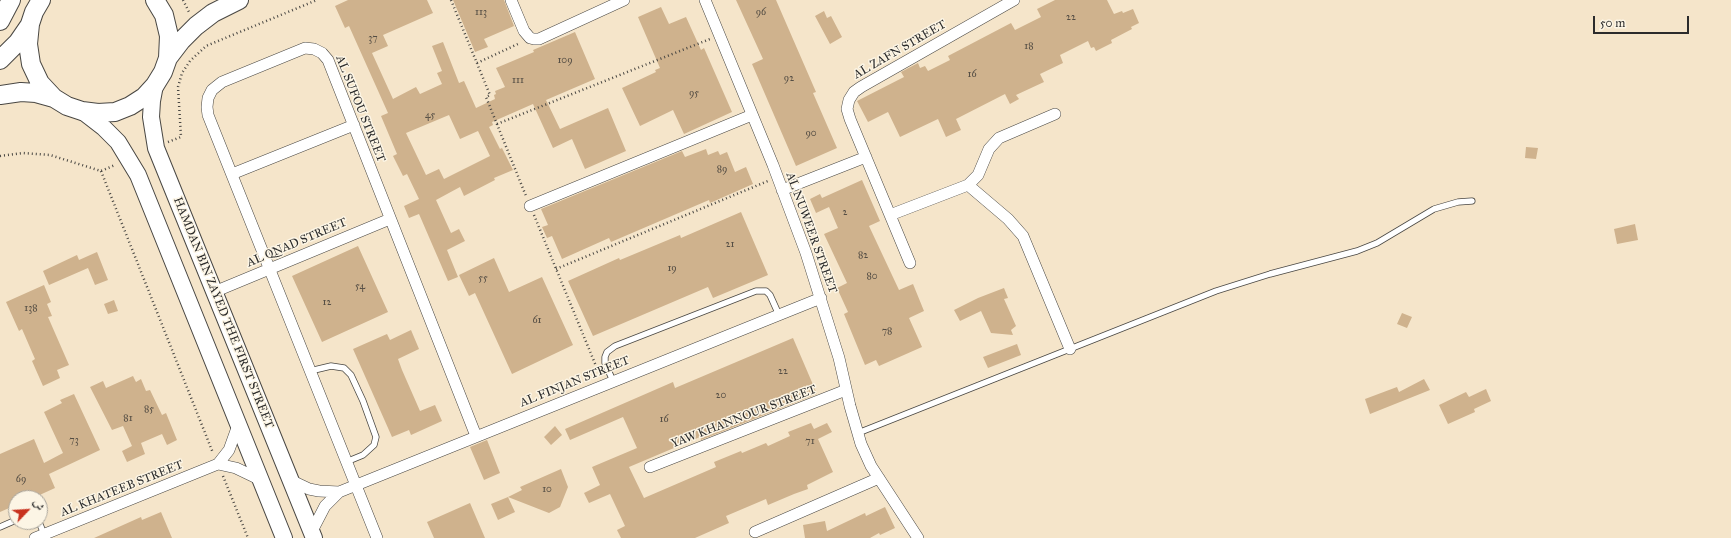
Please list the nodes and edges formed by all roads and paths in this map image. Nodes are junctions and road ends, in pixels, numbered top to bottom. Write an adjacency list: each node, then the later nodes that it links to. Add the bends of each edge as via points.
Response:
1 (11, 0): 10 (main road)
2 (41, 0): 11 (main road)
3 (155, 0): 14 (main road, via 164,15 169,36)
4 (239, 0): 14 (main road, via 213,13 196,26)
5 (451, 0): 16 (path)
6 (511, 0): 13 (street, via 524,31)
7 (624, 0): 13 (street, via 539,39)
8 (705, 0): 12 (street, AL NUWEER STREET)
9 (1014, 0): 25 (street, AL ZAFN STREET, via 854,92 847,109)
10 (0, 21)
11 (30, 24): 15 (main road, via 18,42); 19 (main road, via 28,44 31,64 40,83)
12 (719, 35): 22 (street, AL NUWEER STREET); 23 (path)
13 (530, 38): 16 (path)
14 (168, 58): 17 (main road)
15 (0, 60)
16 (477, 63): 23 (path, via 490,95 486,97)
17 (155, 85): 20 (main road, via 144,97 115,112 98,114); 38 (main road, HAMDAN BIN ZAYED THE FIRST STREET, via 151,117 156,148)
18 (0, 95): 19 (main road, via 21,92)
19 (54, 98): 20 (main road)
20 (82, 111): 45 (main road, via 118,142 138,175)
21 (1055, 114): 29 (street, via 999,138 989,149 978,175)
22 (752, 115): 28 (street, AL NUWEER STREET); 32 (street)
23 (497, 124): 32 (path)
24 (354, 125): 27 (street); 27 (street, AL SUFOU STREET, via 328,60 322,53 305,48 222,82 212,90 208,98 208,115); 34 (street, AL SUFOU STREET)
25 (866, 157): 30 (street); 33 (street, AL ZAFN STREET)
26 (102, 171): 49 (path)
27 (232, 174): 36 (street, AL SUFOU STREET)
28 (778, 178): 30 (street, AL NUWEER STREET); 37 (path)
29 (968, 185): 33 (street); 41 (street, via 1008,218 1024,236)
30 (782, 190): 39 (street, AL NUWEER STREET)
31 (1472, 201): 41 (lane, via 1434,209 1377,243 1358,251 1216,291)
32 (530, 206): 37 (path)
33 (890, 215): 35 (street, AL ZAFN STREET)
34 (390, 219): 36 (street, AL QNAD STREET); 47 (street, AL SUFOU STREET)
35 (910, 263)
36 (270, 269): 38 (street, AL QNAD STREET); 42 (street, AL SUFOU STREET)
37 (556, 269): 43 (path)
38 (214, 292): 53 (main road, HAMDAN BIN ZAYED THE FIRST STREET)
39 (821, 298): 40 (street, AL FINJAN STREET); 44 (street, AL NUWEER STREET)
40 (779, 315): 43 (street, AL FINJAN STREET); 43 (lane, via 770,295 766,291 756,291 615,346 605,357)
41 (1070, 349): 46 (lane)
42 (310, 371): 48 (street, AL SUFOU STREET); 48 (lane, via 330,366 344,368 351,375 363,402 376,437 374,445 364,455)
43 (608, 383): 47 (street, AL FINJAN STREET)
44 (846, 390): 46 (street, AL NUWEER STREET); 50 (street, YAW KHANNOUR STREET)
45 (238, 426): 49 (street, via 229,450); 52 (main road)
46 (857, 433): 51 (street, AL NUWEER STREET, via 865,454)
47 (476, 436): 54 (street, AL FINJAN STREET)
48 (346, 462): 54 (street, AL SUFOU STREET)
49 (218, 464): 52 (street, via 236,468); 58 (street, AL KHATEEB STREET); 59 (path)
50 (650, 467)
51 (879, 478): 56 (street); 62 (street, AL NUWEER STREET)
52 (261, 480): 60 (main road)
53 (290, 480): 55 (street, AL FINJAN STREET, via 309,489); 57 (main road, HAMDAN BIN ZAYED THE FIRST STREET)
54 (356, 485): 55 (street, AL FINJAN STREET); 61 (street, AL SUFOU STREET)
55 (339, 492): 57 (street, AL FINJAN STREET, via 323,510)
56 (755, 532)
57 (313, 535)
58 (40, 536)
59 (248, 538)
60 (284, 538)
61 (377, 538)
62 (918, 538)

